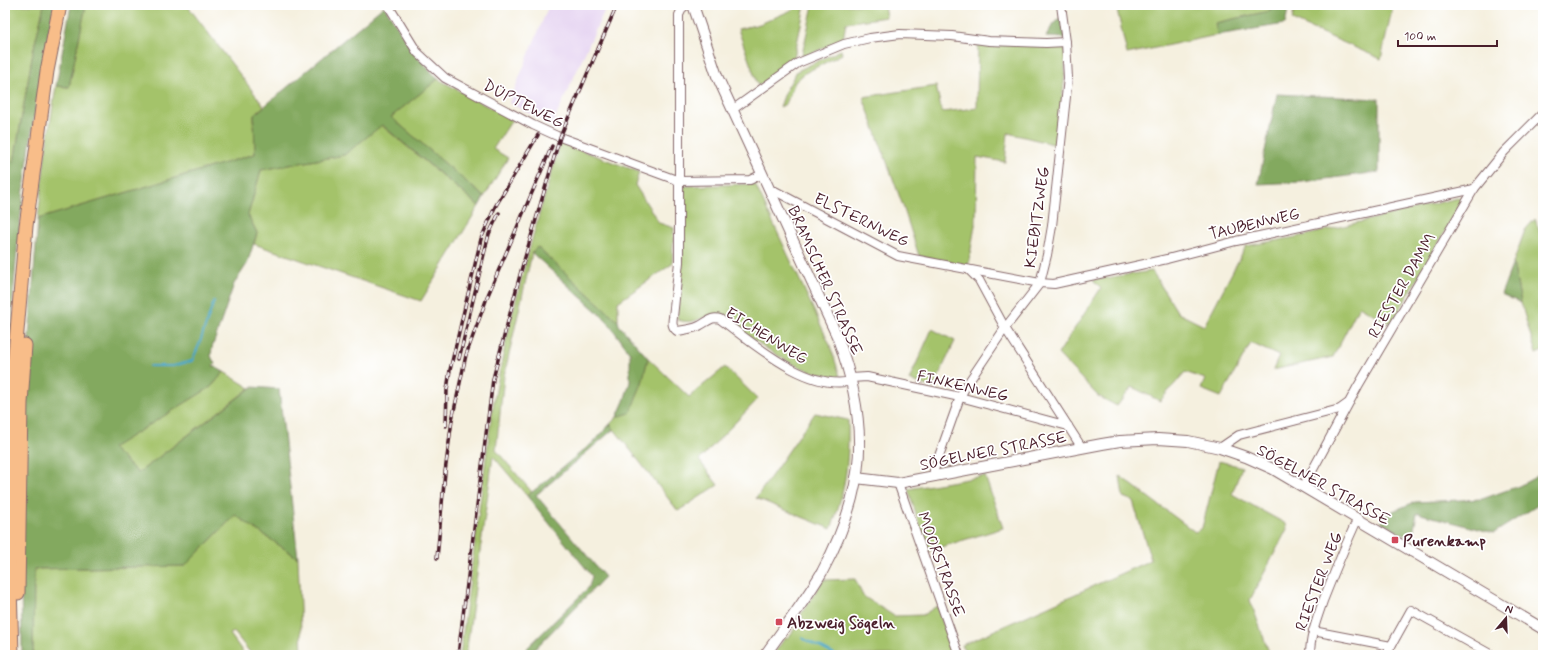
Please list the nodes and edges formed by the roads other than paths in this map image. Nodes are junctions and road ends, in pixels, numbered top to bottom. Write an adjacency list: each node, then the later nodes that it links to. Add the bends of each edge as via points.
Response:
1 (60, 5): 31 (highway, via 47,71 26,226 10,413 8,517)
2 (68, 5): 32 (highway, via 42,157 33,227 21,403)
3 (388, 5): 11 (street, DÜPTEWEG, via 417,52 446,78 533,125)
4 (687, 5): 11 (street, EICHENWEG, via 683,7 679,16)
5 (693, 5): 8 (street, BRAMSCHER STRASSE, via 710,57)
6 (1061, 5): 7 (street, KIEBITZWEG)
7 (1066, 42): 8 (street, via 989,41 952,36 900,34 870,38 844,44 798,63); 15 (street, KIEBITZWEG, via 1068,78 1052,226)
8 (732, 110): 10 (street, BRAMSCHER STRASSE)
9 (1543, 113): 12 (street, RIESTER DAMM, via 1504,152)
10 (762, 174): 11 (street, via 750,180); 13 (street, BRAMSCHER STRASSE)
11 (680, 182): 17 (street, EICHENWEG, via 678,262 672,317 674,328 677,331 683,330 716,318 786,366 807,376 828,382 842,383)
12 (1474, 189): 15 (street, TAUBENWEG, via 1054,284); 19 (street, RIESTER DAMM)
13 (770, 192): 14 (street, ELSTERNWEG, via 775,191 898,256); 17 (street, BRAMSCHER STRASSE, via 837,336)
14 (968, 269): 15 (street, ELSTERNWEG); 16 (street, via 979,280)
15 (1040, 283): 16 (street, KIEBITZWEG)
16 (1005, 328): 18 (street, KIEBITZWEG); 20 (street)
17 (851, 380): 18 (street, FINKENWEG, via 867,377); 24 (street, BRAMSCHER STRASSE, via 860,437)
18 (960, 398): 20 (street, FINKENWEG); 23 (street, KIEBITZWEG, via 934,470)
19 (1349, 403): 22 (street, via 1340,410 1239,435); 26 (street, RIESTER DAMM)
20 (1068, 426): 21 (street)
21 (1082, 448): 22 (street, SÖGELNER STRASSE, via 1120,441 1158,439 1188,441); 23 (street, SÖGELNER STRASSE)
22 (1220, 448): 26 (street, SÖGELNER STRASSE, via 1266,466)
23 (934, 477): 25 (street, SÖGELNER STRASSE)
24 (856, 478): 25 (street, SÖGELNER STRASSE); 33 (street, BRAMSCHER STRASSE, via 849,509 830,555 810,592)
25 (898, 483): 34 (street, MOORSTRASSE)
26 (1304, 486): 27 (street, SÖGELNER STRASSE)
27 (1358, 518): 28 (street, SÖGELNER STRASSE); 29 (street, RIESTER WEG, via 1337,565)
28 (1543, 629)
29 (1313, 631): 30 (street); 35 (street, RIESTER WEG)
30 (1391, 646): 36 (street); 37 (street, via 1411,610)
31 (12, 655)
32 (18, 655)
33 (765, 655)
34 (959, 655)
35 (1310, 655)
36 (1386, 655)
37 (1492, 655)

